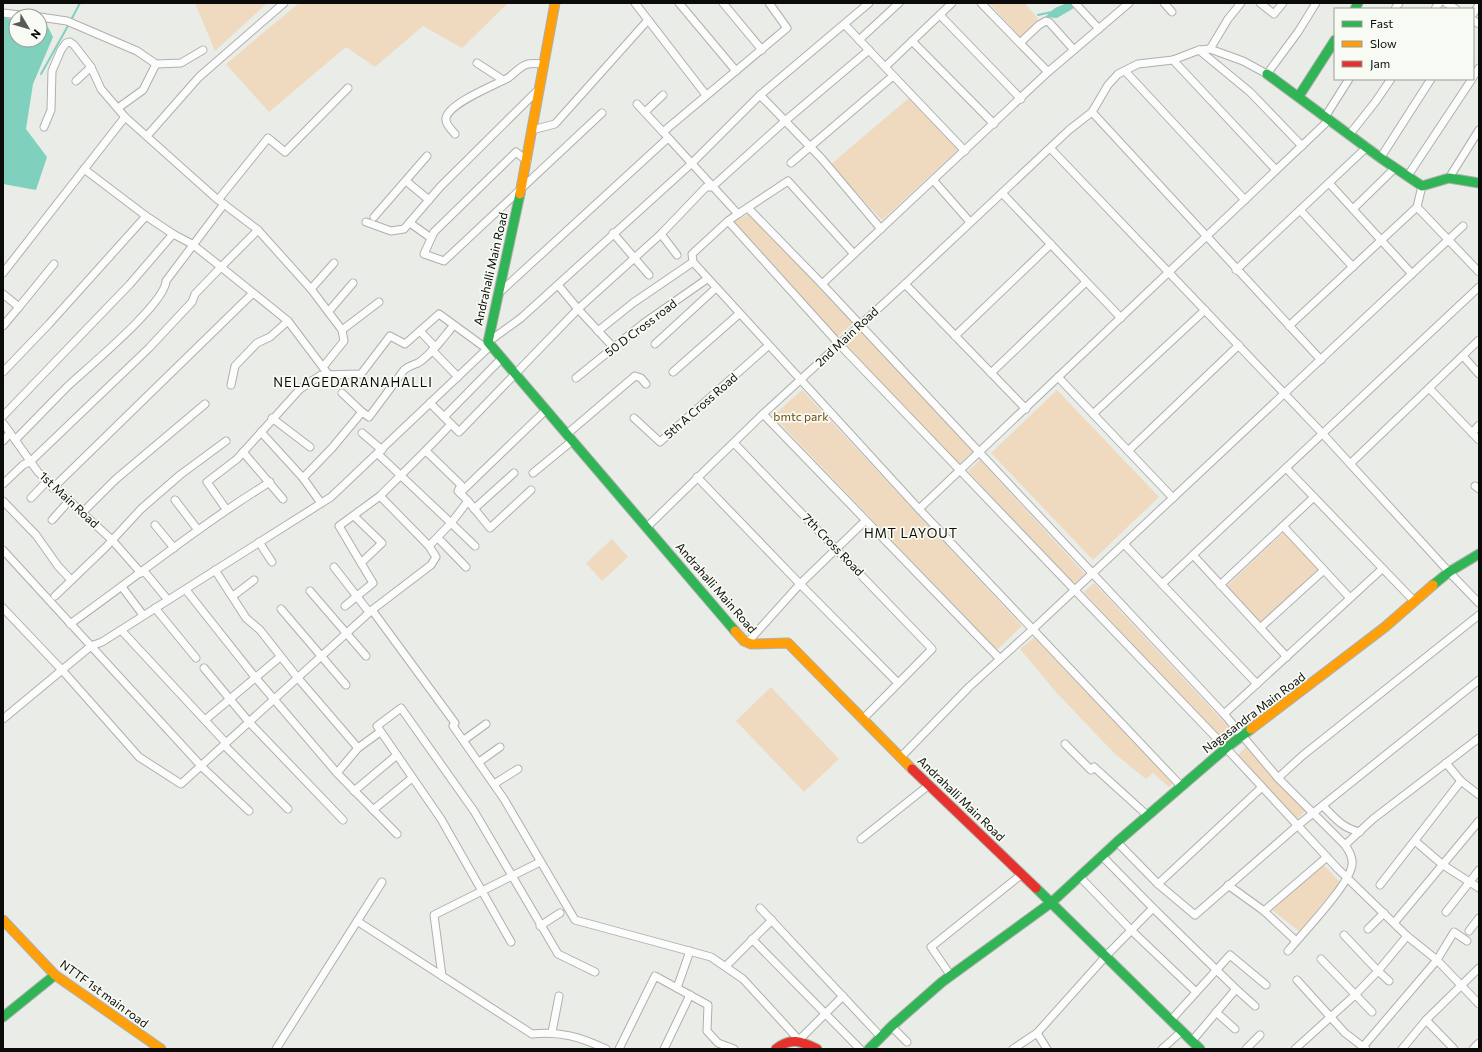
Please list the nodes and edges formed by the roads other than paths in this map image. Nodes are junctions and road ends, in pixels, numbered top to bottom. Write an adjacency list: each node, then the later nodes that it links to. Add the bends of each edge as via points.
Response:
1 (284, 3): 73 (street, via 198,77)
2 (555, 3): 37 (street, Andrahalli Main Road)
3 (635, 3): 21 (street)
4 (679, 3): 41 (street)
5 (723, 3): 30 (street)
6 (769, 3): 30 (street, via 787,28)
7 (868, 3): 22 (street)
8 (899, 3): 24 (street)
9 (952, 3): 19 (street)
10 (981, 3): 27 (street)
11 (1129, 3): 23 (street)
12 (1164, 3): 18 (street)
13 (1241, 3): 28 (street)
14 (1260, 3): 15 (street, via 1274,14)
15 (1283, 3)
16 (1316, 3): 43 (street)
17 (1077, 4): 23 (street)
18 (1172, 12)
19 (940, 15): 25 (street); 57 (street)
20 (48, 18): 36 (street, via 70,22 137,51)
21 (648, 20): 54 (street); 68 (street, via 554,124)
22 (846, 24): 24 (street); 55 (street)
23 (1099, 29): 32 (street)
24 (859, 40): 31 (street)
25 (912, 41): 39 (street); 66 (street)
26 (1334, 42): 56 (street)
27 (1020, 43): 32 (street, via 1046,21); 42 (street)
28 (1210, 49): 33 (street); 43 (street, via 1243,61)
29 (203, 50): 36 (street, via 181,63)
30 (762, 50): 41 (street)
31 (869, 50): 39 (street); 65 (street)
32 (1074, 50): 42 (street)
33 (1199, 50): 34 (street); 76 (street, via 1250,92)
34 (1173, 60): 40 (street, via 1138,64); 87 (street)
35 (477, 63): 45 (street)
36 (156, 64): 59 (street, via 143,90)
37 (544, 64): 45 (street, via 527,64); 52 (street, Andrahalli Main Road)
38 (91, 67): 50 (street); 59 (street, via 101,89); 67 (street, via 70,42 60,50 52,71 51,110)
39 (885, 67): 44 (street)
40 (1125, 71): 61 (street, via 1118,74 1108,85); 99 (street)
41 (736, 72): 54 (street)
42 (1048, 72): 57 (street)
43 (1267, 74): 56 (street)
44 (893, 76): 75 (street); 79 (street)
45 (503, 80): 71 (street, via 466,99 448,114 447,124)
46 (1348, 80): 64 (street)
47 (1390, 80): 72 (street)
48 (1430, 80): 81 (street)
49 (1471, 80): 88 (street)
50 (76, 81)
51 (348, 88): 100 (street, via 285,152 268,138)
52 (540, 88): 68 (street, Andrahalli Main Road); 98 (street)
53 (663, 95): 60 (street)
54 (706, 95): 70 (street)
55 (760, 95): 65 (street); 84 (street)
56 (1299, 96): 64 (street)
57 (1020, 98): 66 (street)
58 (637, 104): 60 (street)
59 (118, 108): 63 (street)
60 (645, 112): 70 (street)
61 (1092, 112): 78 (street, 2nd Main Road); 118 (street)
62 (602, 113): 95 (street)
63 (125, 117): 73 (street); 86 (street)
64 (1327, 119): 72 (street); 76 (street)
65 (785, 121): 75 (street); 96 (street)
66 (994, 124): 79 (street)
67 (44, 126)
68 (532, 130): 82 (street, Andrahalli Main Road)
69 (1479, 130): 89 (street)
70 (663, 132): 74 (street)
71 (455, 134)
72 (1350, 134): 77 (street)
73 (147, 136): 100 (street)
74 (668, 138): 84 (street); 149 (street)
75 (809, 146): 83 (street); 113 (street)
76 (1302, 146): 87 (street)
77 (1367, 147): 81 (street); 93 (street)
78 (1050, 149): 97 (street, 2nd Main Road); 133 (street)
79 (965, 151): 91 (street)
80 (427, 156): 90 (street)
81 (1381, 157): 85 (street)
82 (527, 162): 95 (street, Andrahalli Main Road); 119 (street, via 516,152 434,232)
83 (791, 162)
84 (691, 164): 96 (street); 115 (street)
85 (1395, 168): 88 (street); 103 (street)
86 (84, 170): 106 (street); 135 (street)
87 (1276, 170): 99 (street)
88 (1407, 177): 94 (street)
89 (1449, 178): 92 (street); 94 (street)
90 (406, 181): 98 (street); 107 (street)
91 (934, 181): 111 (street); 113 (street)
92 (1478, 181)
93 (1329, 183): 103 (street); 104 (street)
94 (1422, 186): 101 (street)
95 (521, 187): 119 (street, via 444,261 424,254); 149 (street, Andrahalli Main Road)
96 (712, 187): 105 (street); 117 (street, via 706,187)
97 (1002, 193): 111 (street, 2nd Main Road); 123 (street)
98 (429, 200): 110 (street)
99 (1244, 200): 118 (street)
100 (221, 202): 114 (street); 122 (street)
101 (1417, 207): 120 (street); 121 (street)
102 (748, 208): 105 (street); 124 (street, via 788,181); 141 (street)
103 (1353, 209): 120 (street)
104 (1300, 210): 130 (street); 132 (street)
105 (738, 214): 108 (street)
106 (146, 216): 116 (street); 178 (street)
107 (374, 216)
108 (728, 221): 128 (street, via 692,254); 168 (street)
109 (366, 222): 110 (street, via 391,232 404,229)
110 (410, 222): 119 (street)
111 (970, 222): 142 (street, 2nd Main Road)
112 (1463, 226): 121 (street)
113 (881, 229): 124 (street)
114 (258, 230): 131 (street); 146 (street)
115 (613, 232): 126 (street); 143 (street)
116 (173, 234): 122 (street); 200 (street, via 130,284)
117 (662, 234): 125 (street); 126 (street)
118 (1206, 237): 132 (street); 133 (street)
119 (431, 238)
120 (1381, 240): 130 (street); 136 (street)
121 (1448, 241): 134 (street); 136 (street)
122 (192, 244): 131 (street); 213 (street, via 166,281 166,288 149,308)
123 (1051, 244): 139 (street); 165 (street)
124 (854, 254): 141 (street)
125 (677, 255)
126 (634, 258): 137 (street); 152 (street)
127 (334, 262): 146 (street)
128 (693, 262): 138 (street); 164 (street, via 633,303)
129 (54, 264): 151 (street)
130 (1352, 266): 161 (street)
131 (221, 267): 148 (street); 224 (street, via 149,348)
132 (1236, 270): 161 (street)
133 (1168, 272): 153 (street); 156 (street)
134 (1479, 272)
135 (3, 273)
136 (1412, 274): 176 (street)
137 (649, 275)
138 (707, 279): 145 (street); 173 (street, 50 D Cross road, via 644,323)
139 (1086, 282): 156 (street); 181 (street)
140 (353, 283): 154 (street)
141 (822, 284): 158 (street)
142 (905, 284): 158 (street, 2nd Main Road); 165 (street)
143 (558, 285): 152 (street); 169 (street)
144 (1479, 287): 210 (street)
145 (716, 288): 155 (street); 167 (street)
146 (311, 289): 154 (street)
147 (3, 294): 151 (street)
148 (252, 294): 157 (street); 236 (street)
149 (497, 294): 169 (street, Andrahalli Main Road)
150 (379, 302): 162 (street)
151 (19, 307): 159 (street)
152 (578, 309): 164 (street); 180 (street)
153 (1205, 310): 170 (street); 199 (street)
154 (329, 311): 162 (street)
155 (739, 314): 171 (street); 179 (street)
156 (1121, 318): 185 (street)
157 (288, 321): 177 (street); 189 (street, via 270,337 257,343 235,366)
158 (860, 325): 168 (street, 2nd Main Road); 223 (street)
159 (3, 326)
160 (453, 326): 163 (street, via 439,314); 169 (street); 172 (street)
161 (1289, 326): 176 (street)
162 (342, 330): 177 (street, via 344,342)
163 (420, 331): 172 (street); 182 (street, via 405,344 390,336 361,374)
164 (598, 331): 173 (street)
165 (955, 336): 181 (street)
166 (1479, 340): 174 (street)
167 (655, 344)
168 (839, 344): 187 (street, 2nd Main Road); 227 (street)
169 (487, 345): 175 (street, Andrahalli Main Road); 184 (street)
170 (1239, 345): 192 (street); 220 (street)
171 (768, 346): 187 (street); 203 (street, 5th A Cross Road, via 660,442)
172 (433, 348): 184 (street); 197 (street, via 417,363 404,370 369,417)
173 (614, 348): 186 (street, 50 D Cross road)
174 (1463, 356): 183 (street); 190 (street)
175 (502, 358): 180 (street, Andrahalli Main Road); 201 (street)
176 (1321, 360): 192 (street)
177 (323, 367): 182 (street)
178 (3, 372)
179 (673, 372)
180 (514, 373): 196 (street, Andrahalli Main Road); 205 (street, via 459,432)
181 (991, 373): 195 (street)
182 (328, 374): 202 (street, via 321,375 300,389)
183 (1479, 374)
184 (458, 377): 193 (street)
185 (1058, 377): 195 (street); 199 (street)
186 (576, 378)
187 (800, 381): 198 (street, 2nd Main Road); 251 (street)
188 (646, 384): 212 (street, via 636,376)
189 (231, 385)
190 (1429, 388): 211 (street); 225 (street)
191 (342, 393): 197 (street)
192 (1285, 394): 210 (street); 242 (street)
193 (430, 403): 201 (street); 222 (street)
194 (205, 404): 252 (street, via 116,479)
195 (1026, 409): 223 (street)
196 (546, 410): 212 (street, Andrahalli Main Road); 238 (street)
197 (362, 412): 232 (street)
198 (763, 414): 217 (street, 2nd Main Road); 255 (street)
199 (1093, 414): 220 (street)
200 (3, 416)
201 (444, 417): 205 (street)
202 (272, 418): 207 (street); 218 (street)
203 (634, 418)
204 (3, 423): 208 (street, 1st Main Road)
205 (451, 424): 219 (street)
206 (1479, 424): 211 (street)
207 (261, 432): 221 (street); 232 (street)
208 (10, 433): 213 (street, 1st Main Road); 215 (street)
209 (362, 433): 222 (street)
210 (1322, 433): 225 (street); 226 (street)
211 (1472, 433): 214 (street)
212 (570, 437): 229 (street); 259 (street, Andrahalli Main Road)
213 (16, 440): 224 (street, 1st Main Road)
214 (1479, 440)
215 (3, 441)
216 (226, 441): 262 (street, via 180,475 141,509)
217 (734, 443): 231 (street, 2nd Main Road); 268 (street, 7th Cross Road)
218 (310, 447)
219 (426, 451): 230 (street); 238 (street, via 461,485 458,491)
220 (1128, 451): 242 (street)
221 (243, 452): 234 (street); 249 (street, via 207,482)
222 (380, 452): 230 (street); 248 (street, via 331,497)
223 (979, 452): 227 (street); 281 (street)
224 (31, 461): 233 (street, 1st Main Road); 235 (street)
225 (1350, 464): 280 (street)
226 (1286, 468): 240 (street); 271 (street)
227 (959, 470): 251 (street); 289 (street)
228 (514, 473): 250 (street)
229 (533, 473)
230 (400, 476): 239 (street); 256 (street)
231 (697, 476): 259 (street, 2nd Main Road); 284 (street)
232 (303, 478): 248 (street)
233 (47, 481): 236 (street, 1st Main Road); 241 (street)
234 (270, 482): 243 (street); 249 (street)
235 (3, 484)
236 (53, 488): 246 (street, 1st Main Road)
237 (531, 490): 250 (street, via 490,528)
238 (460, 493): 247 (street)
239 (380, 496): 253 (street); 265 (street)
240 (1314, 497): 258 (street); 276 (street)
241 (31, 498)
242 (1173, 498): 264 (street)
243 (283, 499)
244 (175, 500): 260 (street)
245 (3, 501): 282 (street, via 36,536)
246 (69, 501): 252 (street, 1st Main Road); 254 (street)
247 (468, 501): 250 (street); 256 (street)
248 (321, 503): 263 (street)
249 (226, 508): 260 (street)
250 (474, 509)
251 (919, 509): 308 (street)
252 (83, 512): 262 (street, 1st Main Road)
253 (354, 516): 273 (street, via 339,526); 273 (street, via 382,543)
254 (52, 520)
255 (865, 520): 268 (street); 317 (street)
256 (451, 523): 261 (street); 266 (street)
257 (155, 526): 267 (street)
258 (1283, 526): 278 (street); 286 (street)
259 (647, 527): 310 (street, Andrahalli Main Road)
260 (198, 530): 267 (street)
261 (438, 538): 265 (street); 274 (street)
262 (112, 540): 279 (street, 1st Main Road); 282 (street)
263 (259, 542): 272 (street); 277 (street)
264 (1124, 544): 281 (street); 285 (street)
265 (429, 546): 302 (street, via 436,557 431,565)
266 (475, 546)
267 (174, 548): 279 (street)
268 (836, 548): 284 (street); 323 (street, 7th Cross Road, via 932,648)
269 (3, 550): 305 (street)
270 (1479, 554): 280 (street, Nagasandra Main Road)
271 (1193, 555): 285 (street); 286 (street)
272 (272, 562)
273 (361, 563): 293 (street, via 373,583)
274 (466, 566)
275 (334, 567): 293 (street)
276 (1382, 569): 294 (street); 296 (street)
277 (215, 570): 288 (street); 292 (street)
278 (1324, 570): 294 (street); 306 (street)
279 (142, 572): 287 (street); 295 (street, 1st Main Road)
280 (1449, 572): 296 (street, Nagasandra Main Road); 297 (street)
281 (1093, 574): 289 (street); 328 (street)
282 (70, 580): 291 (street)
283 (254, 580): 292 (street)
284 (800, 584): 310 (street); 323 (street)
285 (1162, 584): 324 (street)
286 (1220, 585): 306 (street)
287 (122, 587): 303 (street); 305 (street)
288 (186, 590): 295 (street); 320 (street)
289 (1074, 590): 308 (street); 342 (street)
290 (310, 591): 309 (street)
291 (55, 596)
292 (233, 596): 314 (street, via 246,618 260,630)
293 (357, 596): 298 (street); 302 (street)
294 (1350, 598): 315 (street)
295 (168, 600): 300 (street)
296 (1415, 602): 335 (street, Nagasandra Main Road, via 1385,628)
297 (1479, 603)
298 (345, 606)
299 (3, 608): 319 (street)
300 (154, 608): 303 (street); 316 (street)
301 (281, 609): 312 (street)
302 (370, 611): 309 (street); 337 (street, via 455,723 453,726)
303 (143, 615): 307 (street)
304 (1479, 615): 351 (street)
305 (70, 624): 311 (street)
306 (1260, 628): 315 (street)
307 (121, 630): 311 (street); 330 (street)
308 (1032, 630): 317 (street); 355 (street)
309 (346, 633): 312 (street); 313 (street)
310 (747, 643): 331 (street, Andrahalli Main Road, via 788,643)
311 (92, 646): 319 (street); 347 (street)
312 (322, 655): 321 (street); 325 (street)
313 (366, 656)
314 (280, 657): 320 (street); 321 (street)
315 (1286, 657): 324 (street)
316 (196, 658)
317 (1000, 659): 344 (street)
318 (204, 668): 326 (street)
319 (62, 670): 329 (street); 347 (street, via 139,756 181,784)
320 (254, 677): 326 (street); 327 (street)
321 (297, 677): 327 (street); 341 (street)
322 (1479, 680): 359 (street)
323 (898, 683): 331 (street)
324 (1257, 684): 328 (street)
325 (346, 685)
326 (230, 699): 330 (street); 332 (street)
327 (275, 700): 332 (street); 349 (street)
328 (1224, 714): 335 (street)
329 (3, 719)
330 (205, 720): 338 (street)
331 (862, 720): 344 (street, Andrahalli Main Road)
332 (249, 722): 338 (street); 365 (street)
333 (486, 724): 337 (street)
334 (380, 732): 341 (street); 343 (street); 380 (street, via 377,726 401,708 474,812)
335 (1243, 736): 342 (street, Nagasandra Main Road); 351 (street)
336 (1479, 738): 346 (street)
337 (464, 740): 345 (street)
338 (225, 744): 347 (street); 360 (street)
339 (1066, 744): 364 (street, via 1091,770 1094,766)
340 (500, 747): 345 (street)
341 (358, 748): 349 (street)
342 (1226, 748): 355 (street, Nagasandra Main Road); 356 (street)
343 (396, 755): 350 (street); 357 (street)
344 (900, 758): 354 (street, Andrahalli Main Road)
345 (479, 762): 353 (street)
346 (1446, 763): 352 (street); 368 (street)
347 (202, 767): 362 (street)
348 (518, 769): 353 (street)
349 (337, 773): 357 (street)
350 (412, 778): 361 (street); 389 (street, via 441,819)
351 (1278, 778): 363 (street)
352 (1461, 781): 358 (street); 371 (street)
353 (494, 784): 376 (street)
354 (928, 784): 370 (street); 379 (street, Andrahalli Main Road)
355 (1181, 786): 364 (street, Nagasandra Main Road)
356 (1261, 788): 367 (street); 385 (street)
357 (354, 791): 361 (street)
358 (1479, 795)
359 (1323, 806): 363 (street); 368 (street, via 1348,830)
360 (288, 809)
361 (373, 810): 369 (street)
362 (249, 811)
363 (1314, 813): 367 (street); 373 (street)
364 (1148, 816): 372 (street, Nagasandra Main Road)
365 (343, 820)
366 (1479, 821): 377 (street)
367 (1297, 826): 375 (street); 386 (street)
368 (1360, 832): 373 (street)
369 (397, 834)
370 (861, 839)
371 (1415, 841): 377 (street); 387 (street)
372 (1117, 842): 374 (street, Nagasandra Main Road); 385 (street)
373 (1345, 846): 382 (street, via 1352,860)
374 (1102, 856): 381 (street, Nagasandra Main Road); 392 (street)
375 (1327, 857): 382 (street); 393 (street)
376 (540, 862): 380 (street); 413 (street, via 575,920)
377 (1442, 865): 384 (street); 401 (street)
378 (1479, 870): 384 (street)
379 (1022, 874): 390 (street, Andrahalli Main Road); 424 (street, via 931,947)
380 (513, 877): 389 (street); 402 (street)
381 (1080, 877): 390 (street, Nagasandra Main Road); 404 (street)
382 (1348, 879): 396 (street); 409 (street)
383 (382, 882): 400 (street)
384 (1469, 882): 388 (street); 394 (street)
385 (1158, 884): 386 (street, via 1195,915)
386 (1228, 885): 393 (street)
387 (1380, 885)
388 (1479, 888)
389 (482, 892): 411 (street); 423 (street, via 434,915)
390 (1052, 902): 414 (street, Andrahalli Main Road); 424 (street, Nagasandra Main Road)
391 (760, 908): 399 (street)
392 (1153, 908): 404 (street); 419 (street)
393 (1264, 912): 409 (street)
394 (1446, 912)
395 (560, 913): 402 (street)
396 (1384, 913): 401 (street); 403 (street)
397 (1479, 918): 405 (street)
398 (3, 920): 422 (street, NTTF 1st main road)
399 (772, 920): 408 (street); 435 (street)
400 (357, 921): 423 (street); 458 (street)
401 (1394, 923): 407 (street)
402 (540, 926): 421 (street, via 558,954)
403 (1368, 929)
404 (1131, 930): 414 (street); 431 (street)
405 (1469, 931)
406 (1344, 935): 420 (street)
407 (1407, 936): 416 (street); 420 (street)
408 (752, 939): 417 (street); 440 (street)
409 (1296, 941): 412 (street)
410 (1467, 941): 416 (street, via 1454,932)
411 (511, 942)
412 (1288, 951)
413 (690, 952): 417 (street, via 711,957); 429 (street)
414 (1106, 956): 443 (street, Andrahalli Main Road); 449 (street)
415 (1321, 959): 433 (street)
416 (1437, 960): 428 (street); 456 (street)
417 (726, 966): 452 (street, via 743,979)
418 (1479, 968): 428 (street)
419 (1215, 970): 427 (street, via 1230,955); 430 (street); 431 (street)
420 (1378, 971): 426 (street); 433 (street)
421 (595, 972)
422 (55, 975): 441 (street); 457 (street, NTTF 1st main road)
423 (442, 976): 448 (street, via 532,1034)
424 (951, 976): 445 (street, Nagasandra Main Road)
425 (1297, 980): 442 (street)
426 (1389, 981)
427 (1266, 985)
428 (1460, 986): 436 (street); 444 (street)
429 (677, 988): 432 (street); 460 (street, via 655,976)
430 (1236, 989): 437 (street); 438 (street)
431 (1196, 992): 443 (street)
432 (690, 995): 461 (street); 462 (street, via 708,1005 707,1031 718,1043)
433 (1355, 995): 439 (street); 442 (street)
434 (559, 996): 448 (street)
435 (843, 996): 440 (street); 451 (street)
436 (1479, 1004)
437 (1255, 1006)
438 (1216, 1012): 446 (street); 453 (street)
439 (1372, 1012)
440 (825, 1013): 452 (street); 465 (street)
441 (3, 1017)
442 (1330, 1017): 456 (street); 472 (street)
443 (1171, 1020): 447 (street, Andrahalli Main Road)
444 (1426, 1020): 473 (street); 474 (street)
445 (892, 1027): 451 (street, Nagasandra Main Road); 454 (street)
446 (1236, 1029)
447 (1182, 1031): 453 (street, Andrahalli Main Road); 469 (street)
448 (552, 1032): 459 (street, via 582,1038)
449 (1037, 1032): 467 (street); 468 (street)
450 (1260, 1035): 471 (street)
451 (881, 1037): 466 (street, Nagasandra Main Road)
452 (799, 1040): 463 (street, via 785,1041); 464 (street)
453 (1192, 1041): 470 (street, Andrahalli Main Road)
454 (906, 1042)
455 (1479, 1043): 475 (street)
456 (1363, 1048)
457 (161, 1049)
458 (276, 1049)
459 (606, 1049)
460 (619, 1049)
461 (664, 1049)
462 (734, 1049)
463 (776, 1049)
464 (817, 1049)
465 (860, 1049)
466 (869, 1049)
467 (1013, 1049)
468 (1047, 1049)
469 (1162, 1049)
470 (1200, 1049)
471 (1246, 1049)
472 (1295, 1049)
473 (1403, 1049)
474 (1454, 1049)
475 (1473, 1049)

